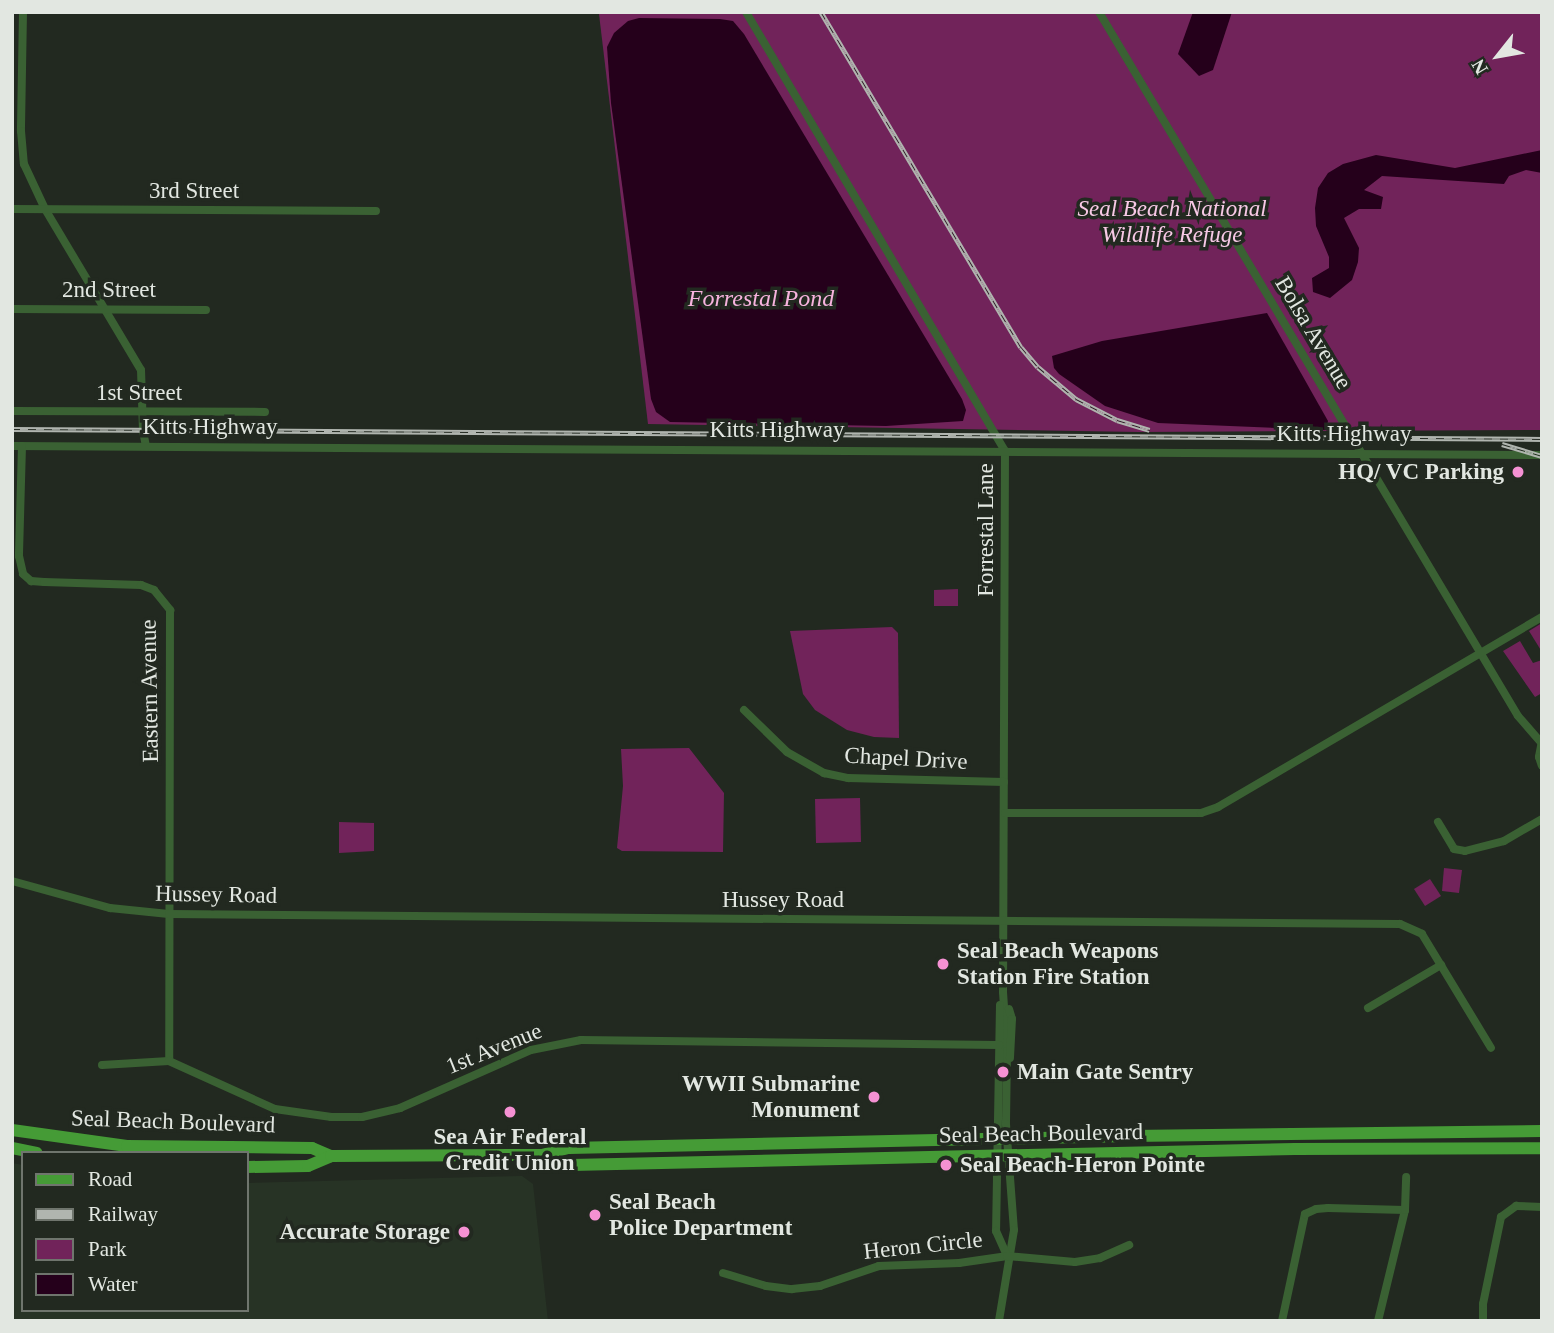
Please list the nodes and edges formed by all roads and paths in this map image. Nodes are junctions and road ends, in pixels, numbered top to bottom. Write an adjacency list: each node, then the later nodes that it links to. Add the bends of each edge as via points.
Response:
1 (23, 12): 4 (street)
2 (746, 12): 16 (street, Forrestal Lane)
3 (1099, 12): 17 (street, Bolsa Avenue)
4 (17, 108): 6 (street, via 24,164)
5 (12, 209): 6 (street, 3rd Street)
6 (45, 209): 7 (street, 3rd Street); 9 (street)
7 (376, 211)
8 (12, 309): 9 (street, 2nd Street)
9 (108, 309): 10 (street, 2nd Street); 12 (street, via 141,370)
10 (206, 310)
11 (12, 411): 12 (street, 1st Street)
12 (144, 412): 13 (street, 1st Street); 15 (street)
13 (265, 412)
14 (17, 446): 15 (street, Kitts Highway); 29 (street, Eastern Avenue, via 23,574 31,581 141,585 154,590 170,610)
15 (146, 446): 16 (street, Kitts Highway)
16 (1005, 451): 17 (street, Kitts Highway); 24 (street, Forrestal Lane)
17 (1363, 454): 18 (street, Kitts Highway); 20 (street, Bolsa Avenue)
18 (1542, 456)
19 (1542, 617): 20 (street)
20 (1481, 654): 22 (street, Bolsa Avenue, via 1529,731); 25 (street, via 1234,800 1200,813)
21 (744, 710): 24 (street, Chapel Drive, via 787,752 824,773 858,779)
22 (1541, 742): 23 (street)
23 (1542, 766)
24 (1004, 782): 25 (street, Forrestal Lane)
25 (1005, 813): 30 (street, Forrestal Lane)
26 (1542, 819): 27 (street, via 1504,841 1465,851 1454,849)
27 (1438, 822)
28 (12, 881): 29 (street, Hussey Road, via 110,908)
29 (169, 914): 30 (street, Hussey Road); 36 (street, Eastern Avenue)
30 (1004, 922): 31 (street, Hussey Road, via 1400,924 1422,934); 32 (street, Forrestal Lane)
31 (1441, 965): 33 (street); 35 (street, Hussey Road)
32 (1004, 996): 34 (street, Forrestal Lane, via 1000,1000); 40 (street, Forrestal Lane)
33 (1368, 1008)
34 (999, 1045): 36 (street, 1st Avenue, via 581,1040 531,1050 400,1108 362,1117 275,1109); 40 (street, Forrestal Lane)
35 (1491, 1048)
36 (169, 1061): 37 (street, 1st Avenue)
37 (102, 1065)
38 (18, 1131): 42 (main road); 45 (main road, Seal Beach Boulevard, via 127,1146 312,1148)
39 (1542, 1131): 40 (main road, Seal Beach Boulevard)
40 (1004, 1139): 43 (main road, Seal Beach Boulevard, via 569,1148); 44 (street)
41 (1542, 1148): 44 (main road, Seal Beach Boulevard)
42 (16, 1149)
43 (542, 1155): 44 (main road, Seal Beach Boulevard, via 570,1165); 45 (main road, Seal Beach Boulevard)
44 (1004, 1155): 51 (street, via 1014,1230); 51 (street, via 996,1231)
45 (331, 1156): 46 (main road, Seal Beach Boulevard, via 308,1166)
46 (248, 1167)
47 (1406, 1177): 49 (street)
48 (1542, 1206): 56 (street, via 1516,1206 1501,1217)
49 (1405, 1210): 54 (street, via 1328,1208 1305,1214); 55 (street)
50 (1129, 1245): 51 (street, Heron Circle, via 1100,1258 1075,1262)
51 (1007, 1256): 52 (street, Heron Circle, via 879,1266 820,1286 792,1289); 53 (street)
52 (723, 1273)
53 (999, 1321)
54 (1282, 1321)
55 (1378, 1321)
56 (1483, 1321)

